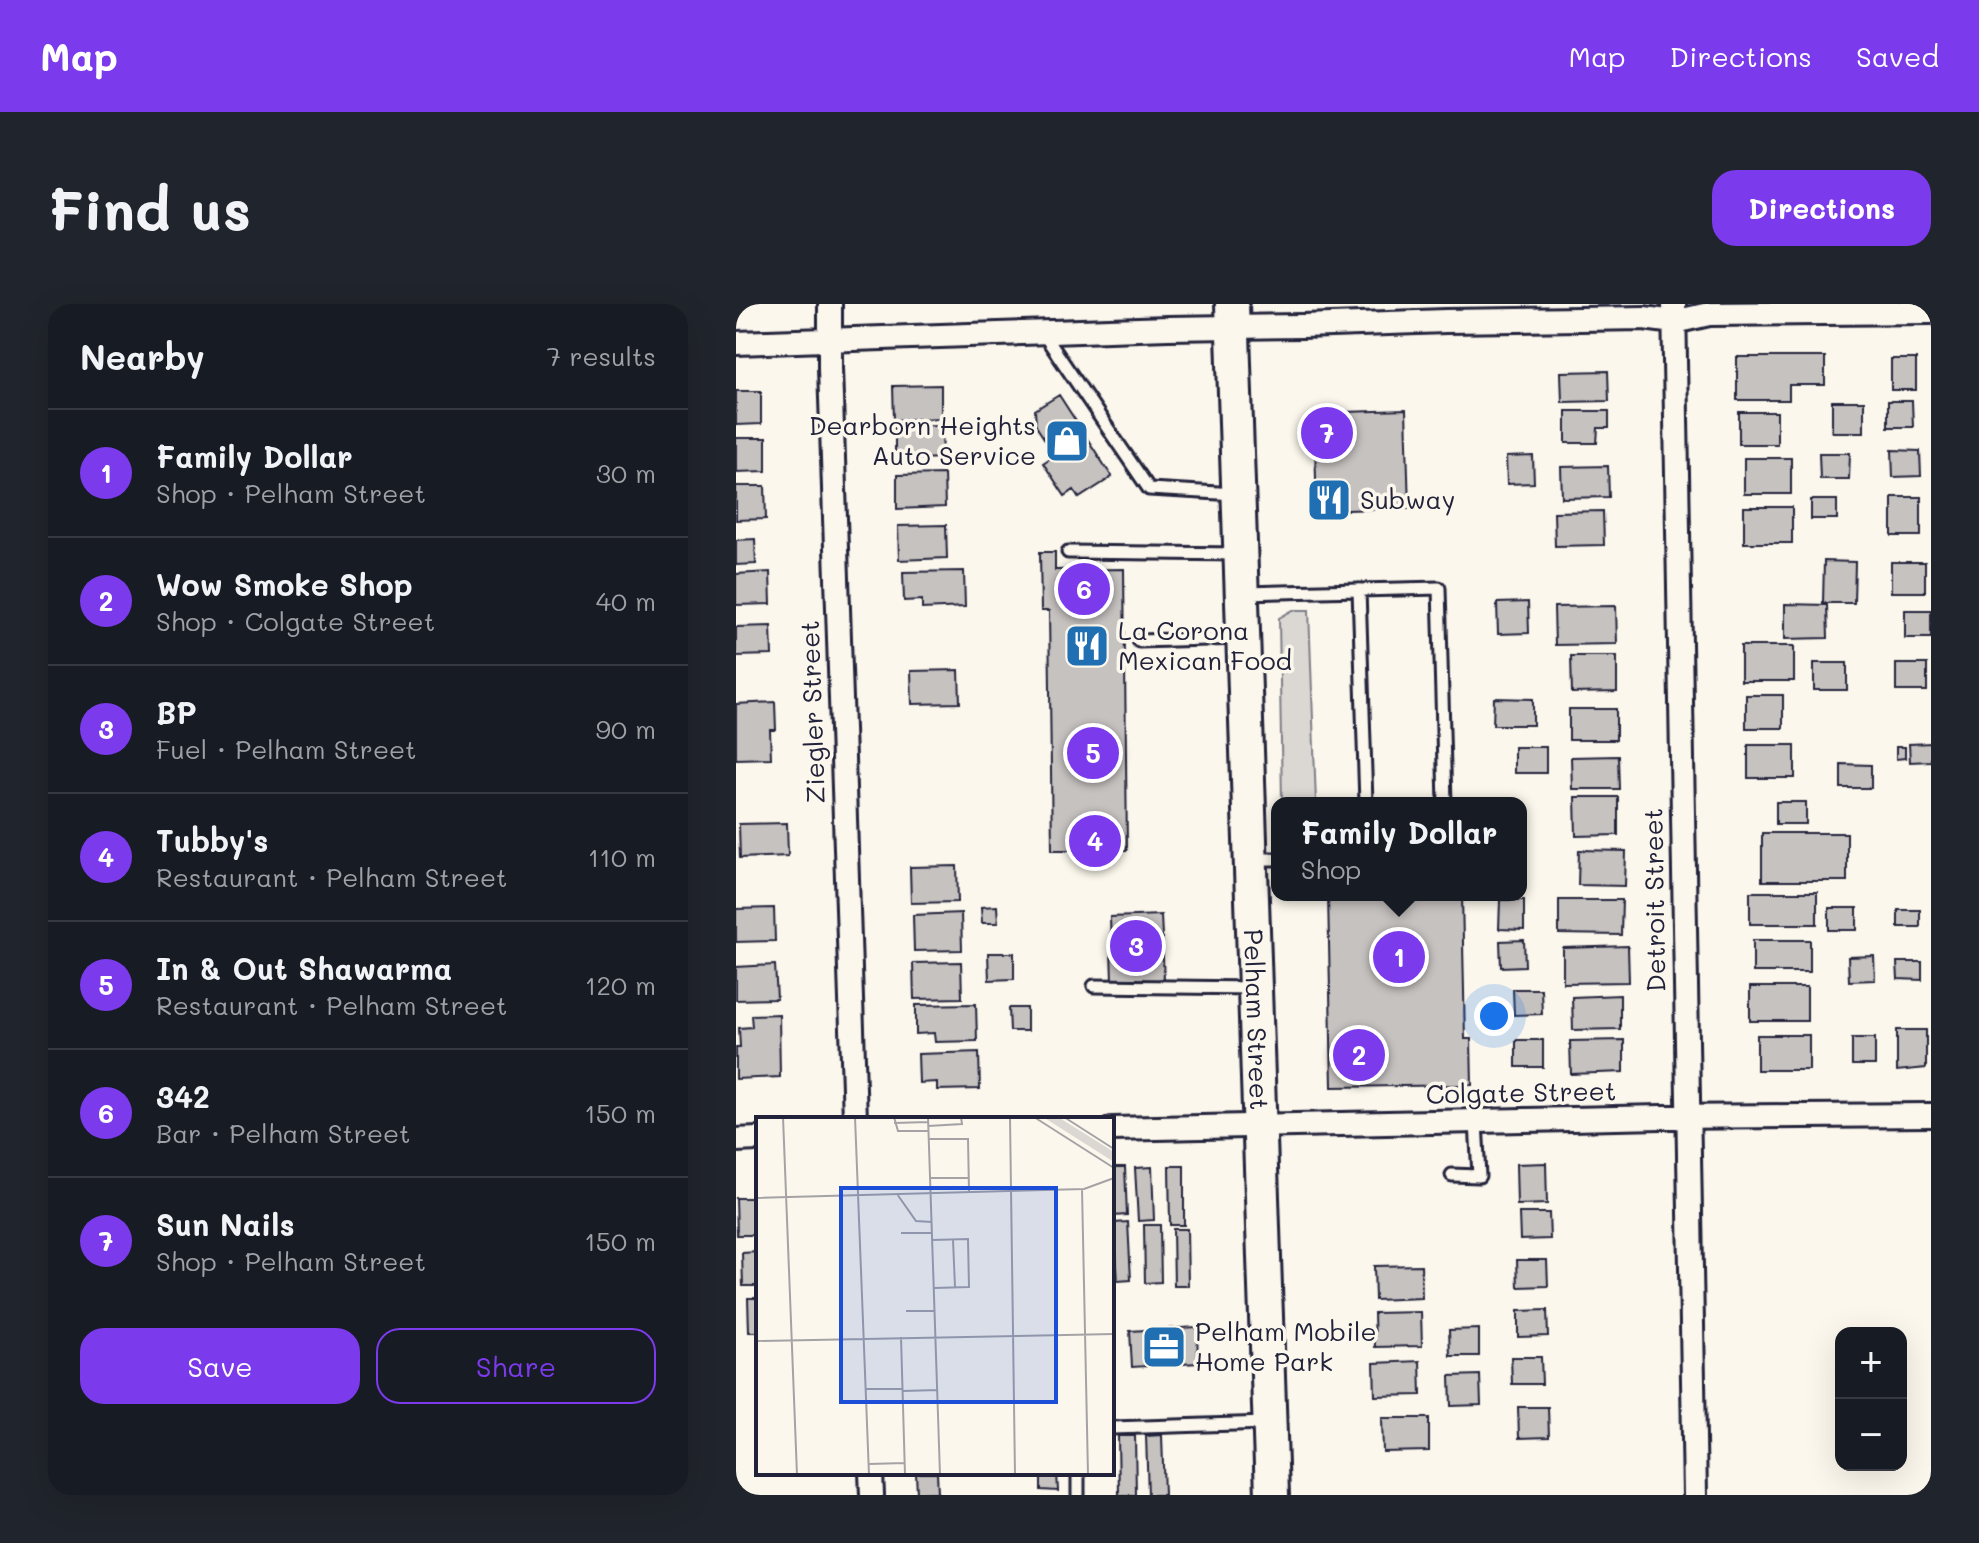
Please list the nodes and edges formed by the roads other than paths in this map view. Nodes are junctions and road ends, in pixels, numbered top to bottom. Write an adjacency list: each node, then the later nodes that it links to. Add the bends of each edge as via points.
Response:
1 (830, 304): 6 (street, Ziegler Street)
2 (1931, 312): 3 (street)
3 (1674, 313): 4 (street, via 1644,318); 22 (street, Detroit Street)
4 (1233, 316): 5 (street, via 1168,328); 8 (street, Pelham Street)
5 (1043, 333): 6 (street); 8 (lane, via 1149,489)
6 (831, 340): 7 (street); 21 (street, Ziegler Street)
7 (736, 343)
8 (1238, 494): 10 (street, Pelham Street)
9 (1068, 552): 10 (lane)
10 (1240, 554): 12 (street, Pelham Street)
11 (1359, 590): 12 (lane); 15 (lane); 16 (lane, via 1439,588)
12 (1242, 593): 13 (street, Pelham Street)
13 (1243, 638): 14 (lane); 17 (street, Pelham Street)
14 (1139, 641)
15 (1366, 797)
16 (1445, 797)
17 (1263, 859): 19 (street, Pelham Street)
18 (1094, 986): 19 (lane)
19 (1254, 988): 24 (street, Pelham Street)
20 (1931, 1115): 22 (street, Colgate Street)
21 (855, 1117)
22 (1687, 1117): 23 (street, Colgate Street); 34 (street, Detroit Street)
23 (1476, 1122): 24 (street, Colgate Street); 28 (lane, via 1479,1176)
24 (1259, 1125): 25 (street, Colgate Street); 29 (street, Pelham Street)
25 (1114, 1129)
26 (756, 1139): 27 (street)
27 (736, 1140)
28 (1452, 1175)
29 (1269, 1423): 30 (lane); 33 (street, Pelham Street)
30 (1114, 1428)
31 (871, 1475): 32 (street)
32 (872, 1495)
33 (1272, 1495)
34 (1695, 1495)

